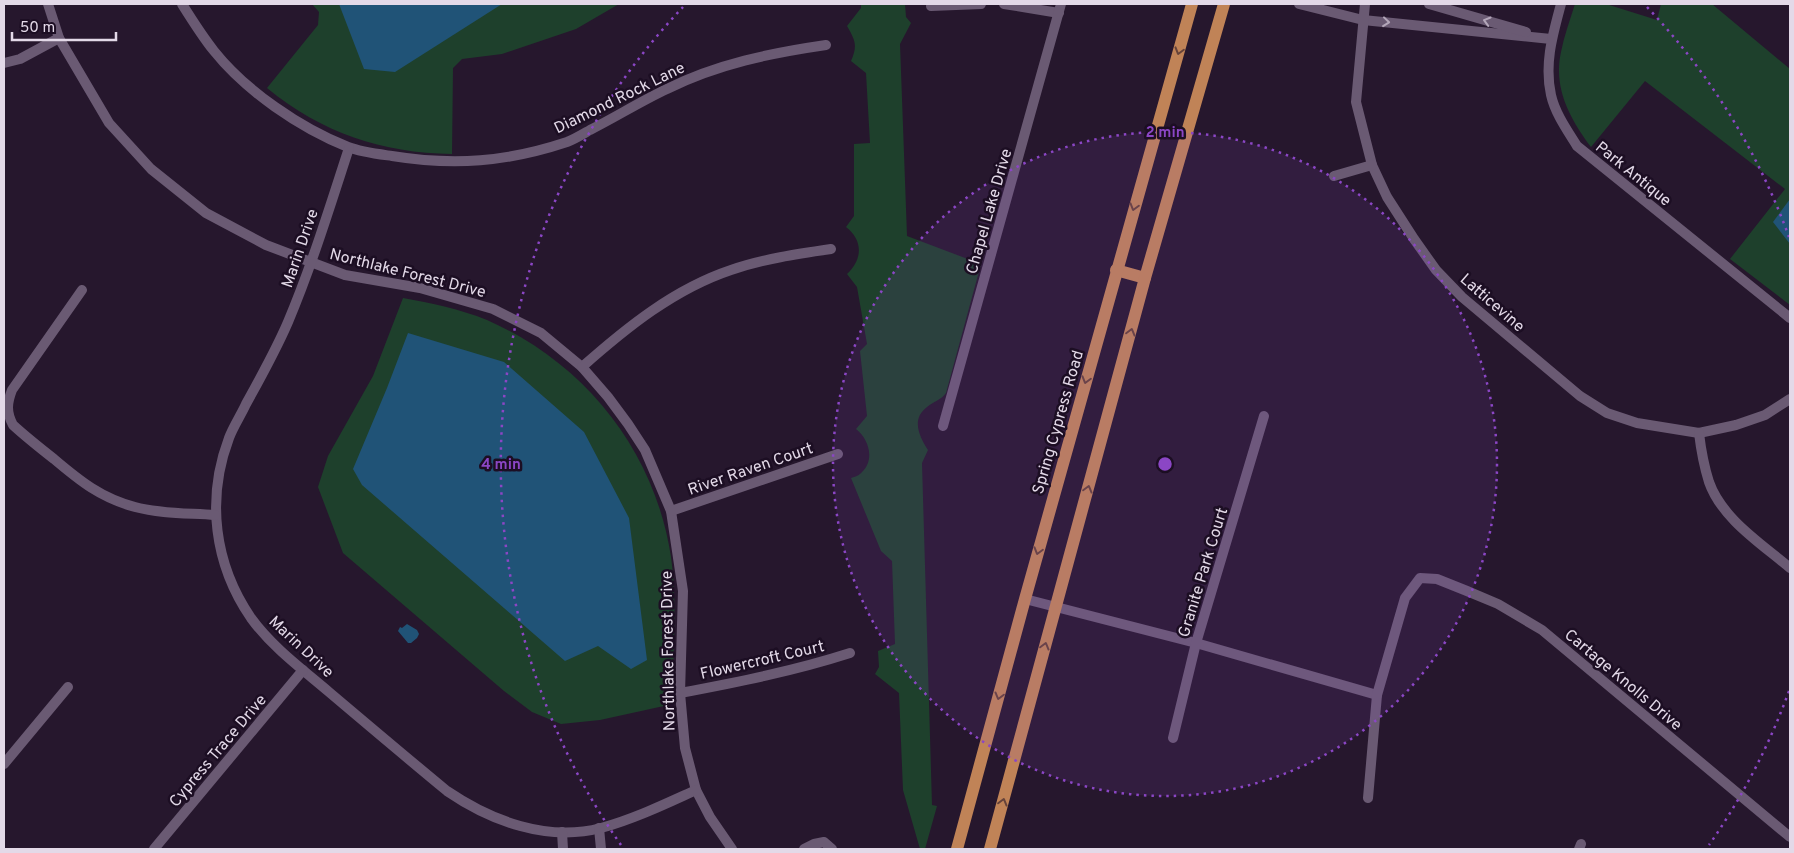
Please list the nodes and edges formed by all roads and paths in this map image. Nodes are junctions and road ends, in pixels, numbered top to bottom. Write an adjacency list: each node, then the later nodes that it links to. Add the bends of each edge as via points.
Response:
1 (48, 4): 14 (street, Northlake Forest Drive)
2 (182, 4): 18 (street, Diamond Rock Lane, via 214,51 250,87 274,106)
3 (981, 4): 11 (street)
4 (1004, 4): 12 (street)
5 (1192, 4): 23 (main road, Spring Cypress Road, one-way to 23)
6 (1224, 4): 24 (main road)
7 (1299, 4): 13 (street)
8 (1365, 4): 13 (street, Latticevine)
9 (1429, 4): 15 (street, one-way to 9)
10 (1561, 4): 15 (street, Park Antique)
11 (931, 6)
12 (1060, 8): 30 (street, Chapel Lake Drive)
13 (1363, 20): 15 (street, one-way to 15); 19 (street, Latticevine, via 1356,102)
14 (59, 38): 17 (street, via 20,59); 22 (street, Northlake Forest Drive, via 109,123 152,169 206,213 266,245)
15 (1551, 39): 26 (street, Park Antique, via 1548,64 1551,95 1577,146)
16 (826, 44): 18 (street, Diamond Rock Lane, via 740,61 695,76 569,141 537,151 466,162 422,161)
17 (4, 63)
18 (349, 148): 22 (street, Marin Drive)
19 (1372, 165): 20 (street); 31 (street, Latticevine, via 1387,196 1436,270 1462,297 1580,396 1607,413 1637,423)
20 (1334, 176)
21 (831, 249): 27 (street, via 756,263 706,280 650,311)
22 (311, 262): 27 (street, Northlake Forest Drive, via 345,274 420,288 493,309 541,333); 34 (street, Marin Drive, via 287,324 230,436 222,460)
23 (1116, 270): 24 (main road); 36 (main road, Spring Cypress Road, one-way to 36)
24 (1145, 278): 37 (main road, one-way to 24)
25 (82, 290): 34 (street, via 12,390 7,406 13,424 85,486 118,502 157,511)
26 (1790, 318)
27 (582, 367): 33 (street, Northlake Forest Drive, via 608,397 645,450)
28 (1790, 399): 31 (street, Latticevine, via 1765,415)
29 (1264, 416): 38 (street, Granite Park Court)
30 (943, 426)
31 (1699, 433): 35 (street, via 1710,484 1724,507 1744,530)
32 (838, 454): 33 (street, River Raven Court)
33 (671, 511): 42 (street, Northlake Forest Drive, via 683,591)
34 (215, 514): 40 (street, Marin Drive, via 226,569 236,592 264,634)
35 (1790, 568)
36 (1025, 599): 37 (street); 57 (main road, Spring Cypress Road, one-way to 57)
37 (1056, 607): 38 (street); 58 (main road, one-way to 37)
38 (1196, 643): 43 (street); 44 (street, Granite Park Court)
39 (850, 653): 42 (street, Flowercroft Court, via 815,664)
40 (303, 670): 49 (street, Marin Drive, via 466,804 506,822 549,833); 51 (street, Cypress Trace Drive)
41 (68, 687): 45 (street)
42 (680, 693): 46 (street, Northlake Forest Drive, via 685,748)
43 (1377, 695): 47 (street); 50 (street, Cartage Knolls Drive, via 1405,598 1420,578 1437,578 1498,604 1542,630)
44 (1173, 738)
45 (4, 764)
46 (696, 790): 48 (street, Marin Drive, via 647,812); 54 (street, Northlake Forest Drive)
47 (1368, 798)
48 (599, 828): 49 (street, Marin Drive); 53 (street)
49 (562, 832): 52 (street)
50 (1790, 837)
51 (154, 849)
52 (563, 849)
53 (601, 849)
54 (732, 849)
55 (804, 849): 56 (street, via 824,842)
56 (832, 849)
57 (957, 849)
58 (990, 849)

